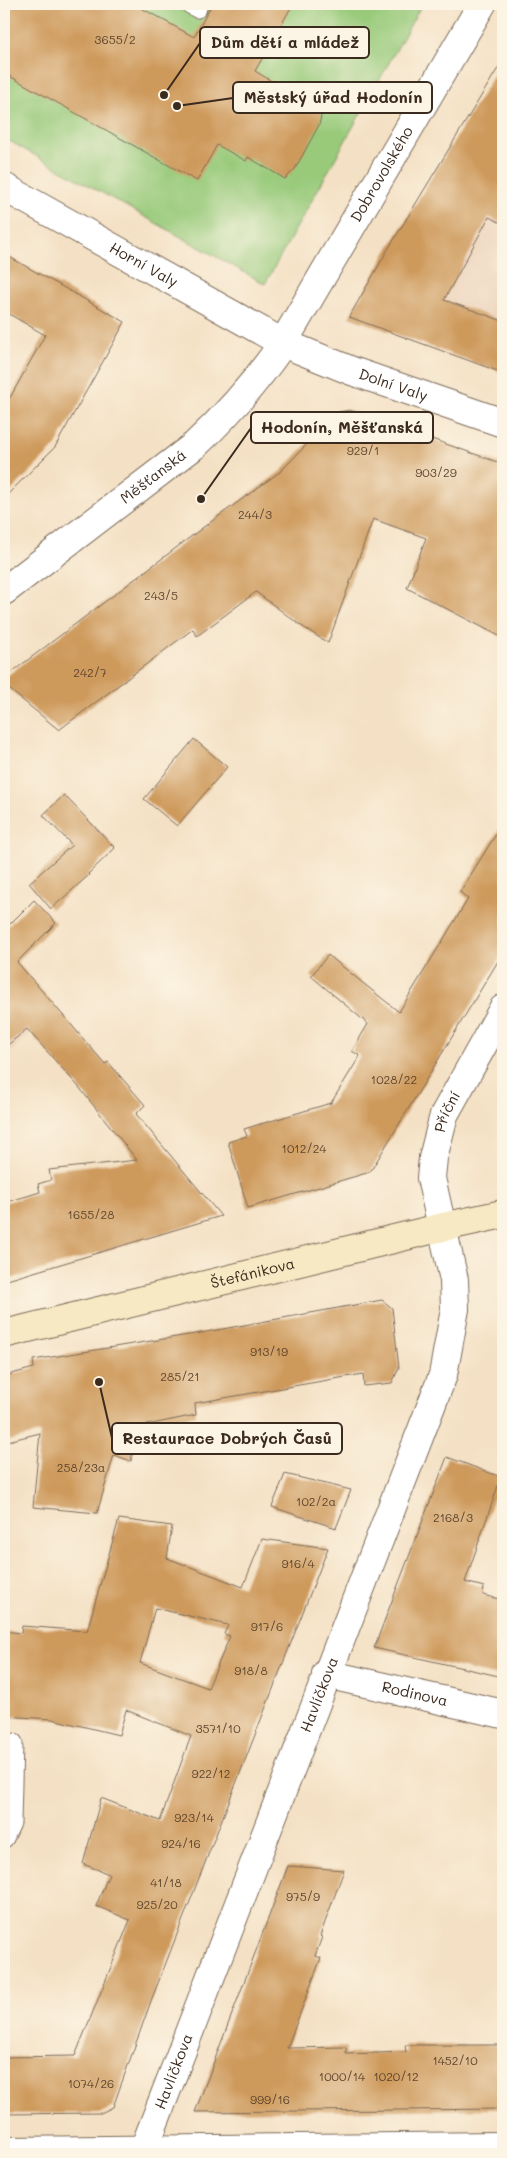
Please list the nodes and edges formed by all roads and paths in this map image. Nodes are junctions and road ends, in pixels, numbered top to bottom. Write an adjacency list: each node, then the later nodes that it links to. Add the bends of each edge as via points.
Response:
1 (482, 4): 3 (street, Dobrovolského)
2 (4, 187): 3 (street, Horní Valy)
3 (283, 343): 4 (street, Dolní Valy, via 352,371); 5 (street, Měšťanská, via 240,400 195,445)
4 (503, 423)
5 (4, 591)
6 (503, 1009): 8 (street, Příční, via 444,1115 431,1178)
7 (503, 1214): 8 (main road, Štefánikova)
8 (443, 1227): 9 (main road, Štefánikova); 10 (street, Havlíčkova, via 454,1280 455,1308 443,1375)
9 (4, 1334)
10 (326, 1674): 11 (street, Rodinova); 16 (street, Havlíčkova)
11 (503, 1714)
12 (14, 1743): 13 (lane, via 11,1823)
13 (4, 1838)
14 (503, 2146): 16 (street)
15 (4, 2151): 16 (street)
16 (144, 2152)

